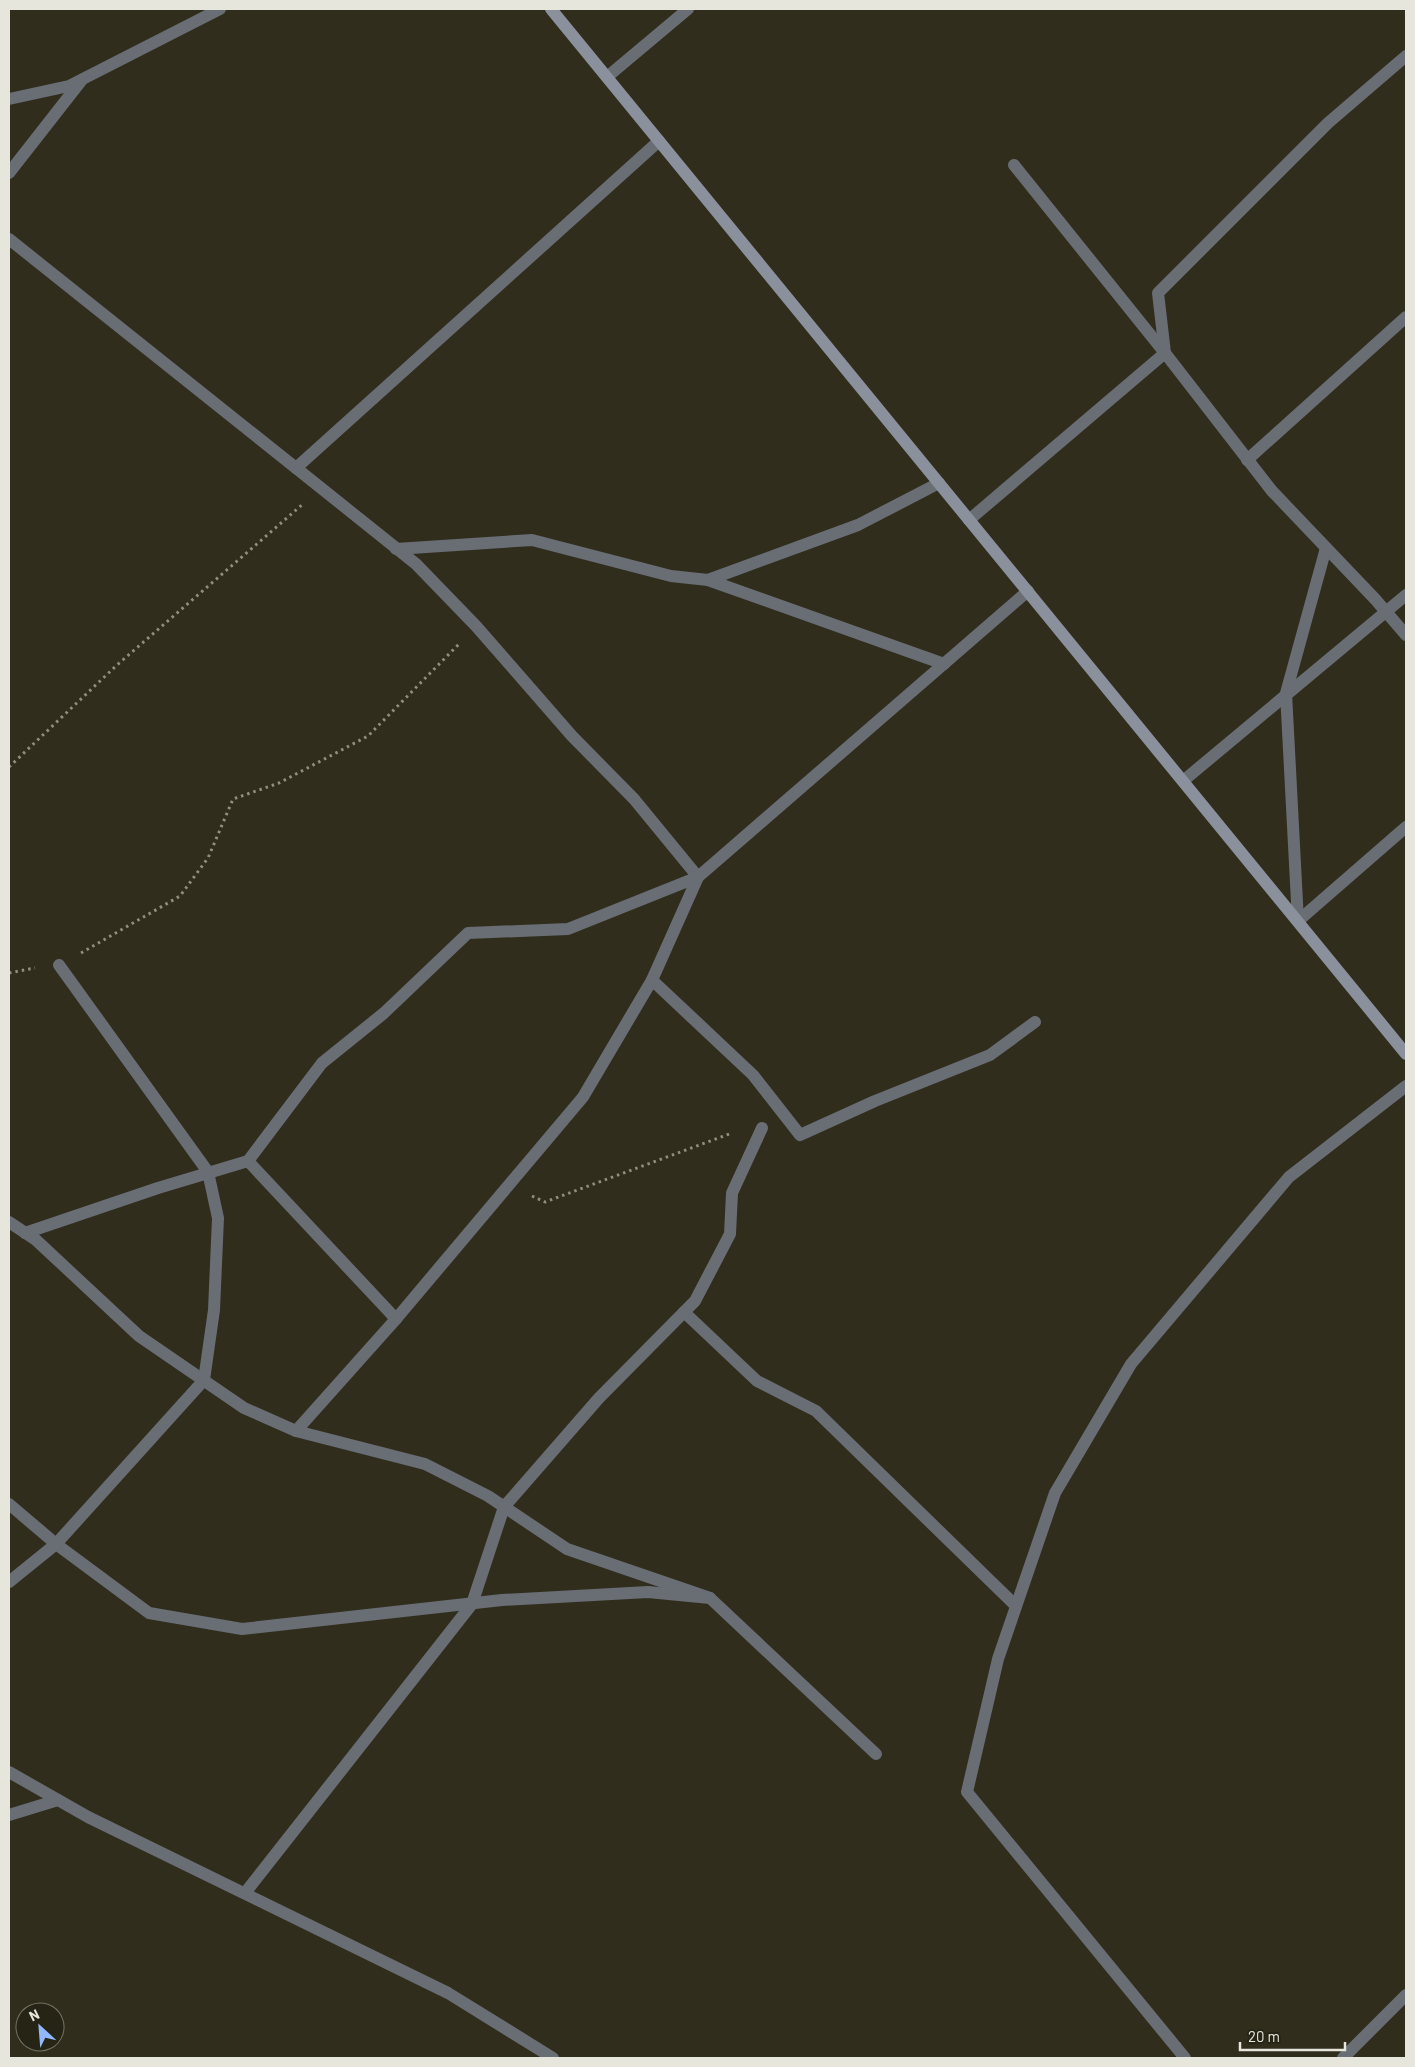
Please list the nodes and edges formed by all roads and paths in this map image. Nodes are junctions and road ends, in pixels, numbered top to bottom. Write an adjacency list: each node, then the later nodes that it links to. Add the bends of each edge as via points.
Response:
1 (220, 9): 6 (street)
2 (551, 9): 5 (street)
3 (688, 9): 5 (street)
4 (1406, 56): 13 (street, via 1328,123 1158,293)
5 (607, 77): 8 (street)
6 (83, 79): 7 (street, via 69,86); 10 (street)
7 (9, 99)
8 (659, 141): 15 (street); 16 (street)
9 (1014, 165): 13 (street)
10 (9, 173)
11 (9, 239): 15 (street)
12 (1406, 318): 14 (street)
13 (1165, 353): 14 (street); 18 (street)
14 (1247, 460): 19 (street, via 1272,492)
15 (296, 468): 17 (street)
16 (939, 483): 18 (street); 21 (street, via 858,525)
17 (321, 488): 20 (street); 29 (path, via 118,665)
18 (969, 520): 22 (street)
19 (1326, 548): 24 (street); 28 (street)
20 (396, 549): 21 (street, via 532,540 671,576); 25 (street, via 416,564)
21 (708, 580): 27 (street)
22 (1028, 591): 27 (street); 30 (street)
23 (1406, 595): 24 (street)
24 (1386, 612): 26 (street); 28 (street)
25 (476, 626): 32 (street, via 572,736 634,798); 34 (path, via 368,736 279,783 233,799 208,858 180,896)
26 (1406, 635)
27 (944, 664): 32 (street)
28 (1286, 694): 30 (street); 33 (street)
29 (9, 767)
30 (1183, 781): 33 (street)
31 (1406, 827): 33 (street)
32 (698, 877): 36 (street); 41 (street, via 568,929 468,933 384,1013 322,1063)
33 (1298, 921): 38 (street)
34 (59, 965): 35 (path); 42 (street)
35 (9, 972)
36 (652, 980): 37 (street, via 753,1075 800,1135 875,1100 990,1055); 43 (street, via 583,1097)
37 (1035, 1022)
38 (1406, 1054)
39 (1406, 1086): 56 (street, via 1289,1178 1131,1364 1056,1493)
40 (762, 1128): 43 (path, via 750,1127 545,1202); 46 (street, via 732,1193 730,1234 695,1301)
41 (248, 1161): 42 (street); 47 (street)
42 (208, 1172): 45 (street); 48 (street, via 218,1218 214,1310)
43 (509, 1184): 47 (street)
44 (9, 1222): 45 (street)
45 (25, 1233): 48 (street, via 139,1336)
46 (684, 1312): 51 (street, via 599,1398); 56 (street, via 757,1381 816,1411)
47 (396, 1319): 49 (street)
48 (204, 1380): 49 (street, via 244,1408); 52 (street)
49 (296, 1431): 51 (street, via 425,1464 488,1496)
50 (9, 1504): 52 (street)
51 (504, 1508): 54 (street, via 567,1550); 55 (street)
52 (56, 1544): 53 (street); 55 (street, via 149,1613 242,1629)
53 (9, 1582)
54 (710, 1598): 55 (street, via 648,1592); 57 (street)
55 (472, 1604): 61 (street)
56 (1016, 1606): 64 (street, via 998,1659 967,1792)
57 (876, 1754)
58 (9, 1772): 59 (street)
59 (58, 1800): 60 (street); 61 (street)
60 (9, 1815)
61 (245, 1893): 63 (street, via 448,1993)
62 (1406, 1995): 65 (street)
63 (553, 2058)
64 (1186, 2058)
65 (1342, 2058)

